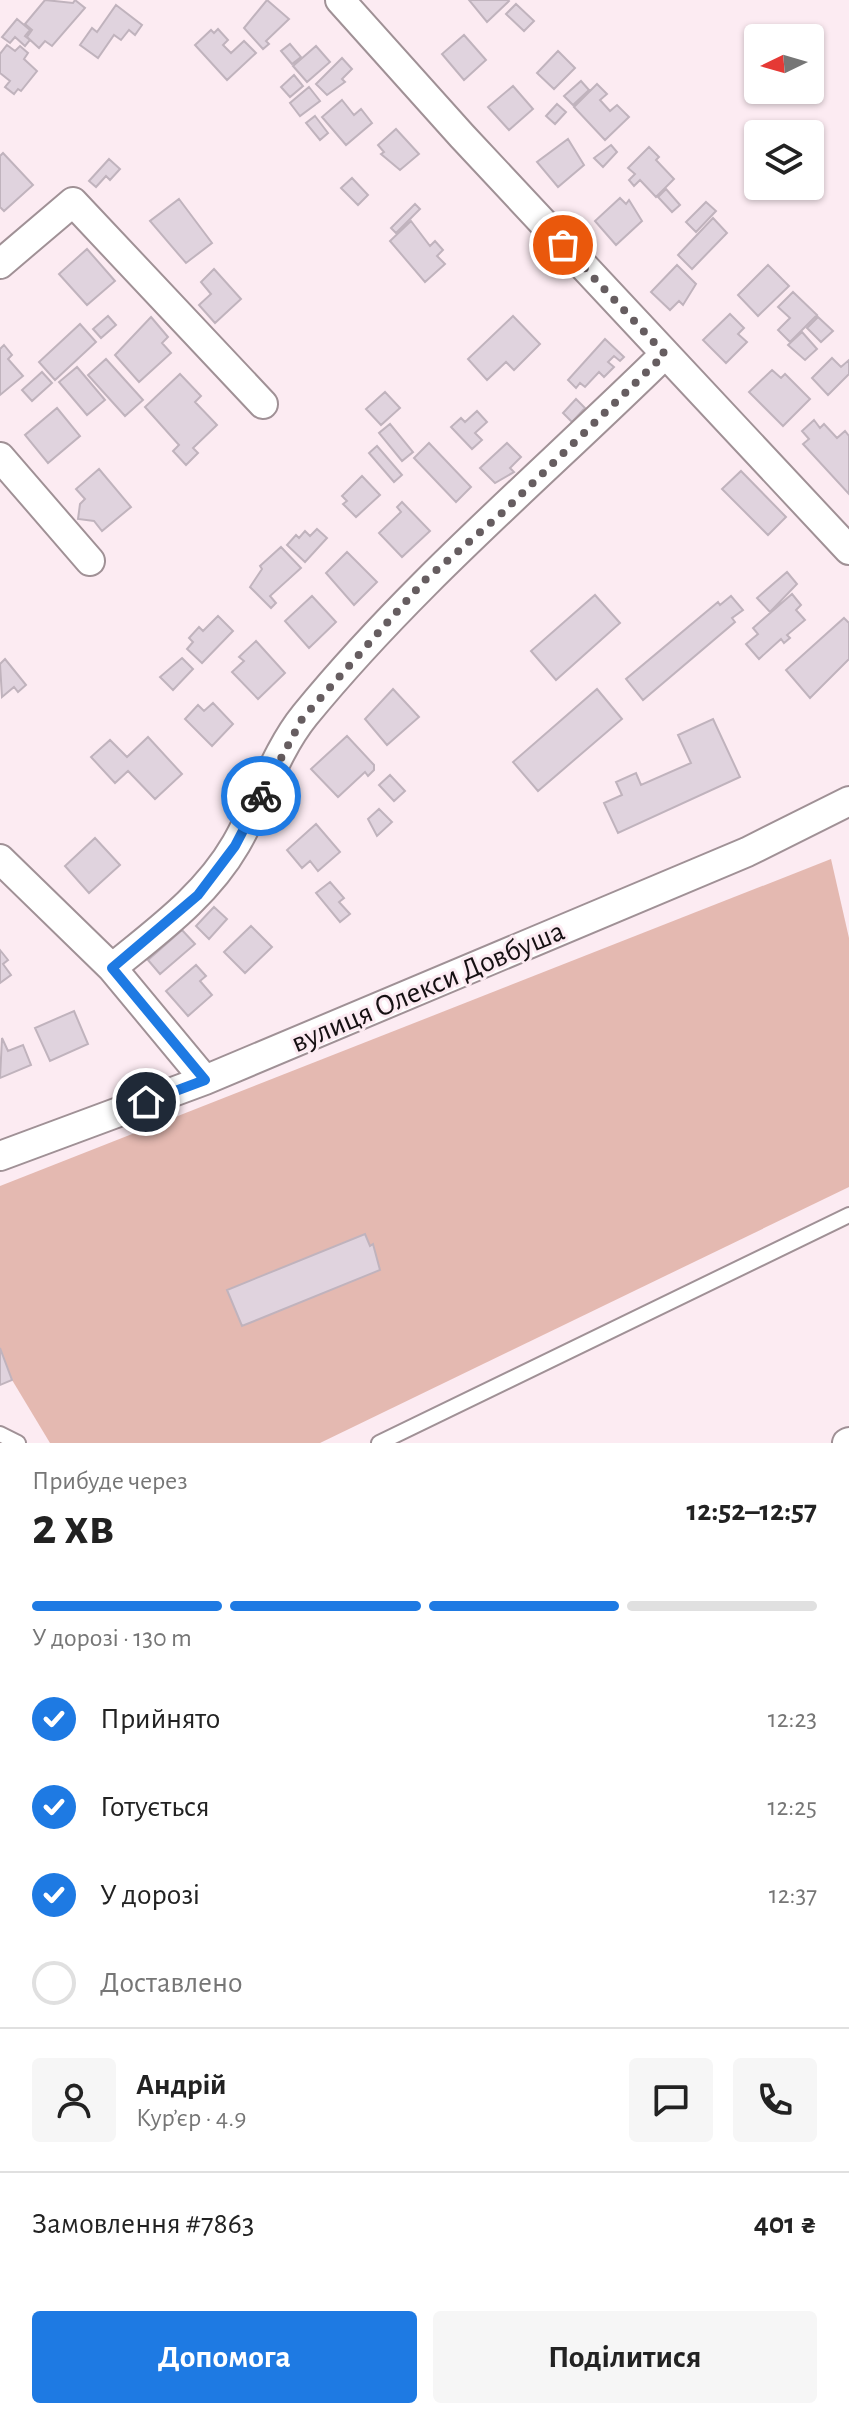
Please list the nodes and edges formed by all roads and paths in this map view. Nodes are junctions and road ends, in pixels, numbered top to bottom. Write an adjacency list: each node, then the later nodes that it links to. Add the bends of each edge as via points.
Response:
1 (340, 0): 3 (street)
2 (0, 264): 4 (street, via 73,202)
3 (665, 354): 6 (street); 10 (street, via 501,514 424,581 302,719 235,846 198,895)
4 (263, 404)
5 (0, 457): 7 (street)
6 (849, 550)
7 (90, 561)
8 (849, 801): 11 (street, вулиця Олекси Довбуша, via 747,852)
9 (0, 859): 10 (street)
10 (112, 968): 11 (street)
11 (205, 1080): 12 (street, вулиця Олекси Довбуша)
12 (0, 1156)
13 (849, 1215): 16 (lane)
14 (0, 1434): 15 (lane)
15 (18, 1443)
16 (379, 1443)

